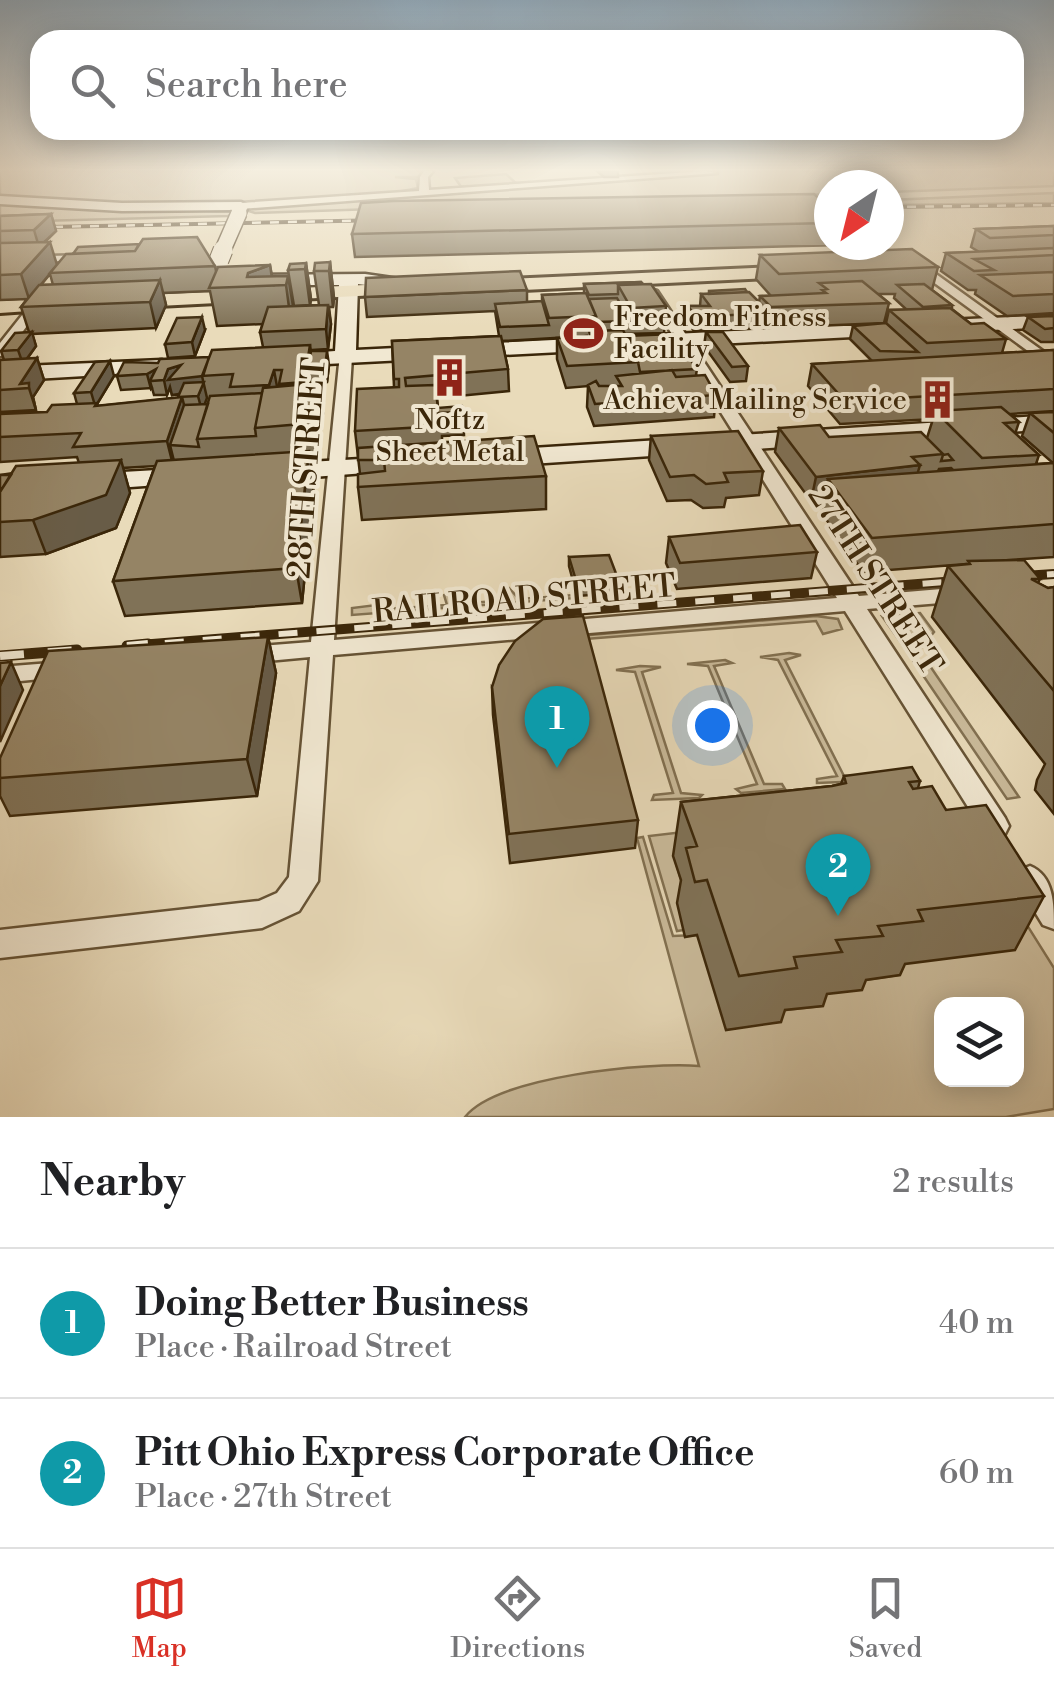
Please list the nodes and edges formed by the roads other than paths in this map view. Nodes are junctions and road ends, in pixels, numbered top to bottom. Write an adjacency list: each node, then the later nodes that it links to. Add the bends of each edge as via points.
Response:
1 (234, 223): 9 (street, bridge, via 219,260 225,271 252,280)
2 (102, 256): 3 (street)
3 (0, 260)
4 (953, 265): 5 (main road)
5 (907, 267): 15 (street)
6 (822, 271): 7 (main road)
7 (644, 279): 10 (main road); 16 (street, 27TH STREET)
8 (52, 286): 12 (street)
9 (351, 286): 11 (main road); 12 (main road); 18 (street, 28TH STREET)
10 (473, 286)
11 (433, 288)
12 (37, 306): 13 (main road); 17 (street)
13 (0, 307)
14 (1054, 320): 15 (street)
15 (996, 324): 16 (street); 21 (street)
16 (680, 340): 18 (street); 24 (street, 27TH STREET)
17 (0, 352)
18 (345, 357): 19 (street); 27 (street, 28TH STREET)
19 (262, 361)
20 (188, 364): 22 (street)
21 (1054, 366)
22 (0, 374)
23 (1054, 422): 24 (street)
24 (747, 442): 25 (street); 32 (street, 27TH STREET)
25 (481, 460)
26 (428, 463): 27 (street)
27 (336, 468): 28 (street); 33 (street, 28TH STREET)
28 (254, 473)
29 (222, 474): 30 (street)
30 (55, 484)
31 (986, 592): 32 (street, RAILROAD STREET)
32 (852, 605): 33 (street, RAILROAD STREET); 37 (street, 27TH STREET)
33 (324, 648): 34 (street, RAILROAD STREET); 38 (street, 28TH STREET, via 303,880 288,902 262,914)
34 (231, 656)
35 (81, 668): 36 (street)
36 (0, 675)
37 (1054, 915)
38 (0, 944)

